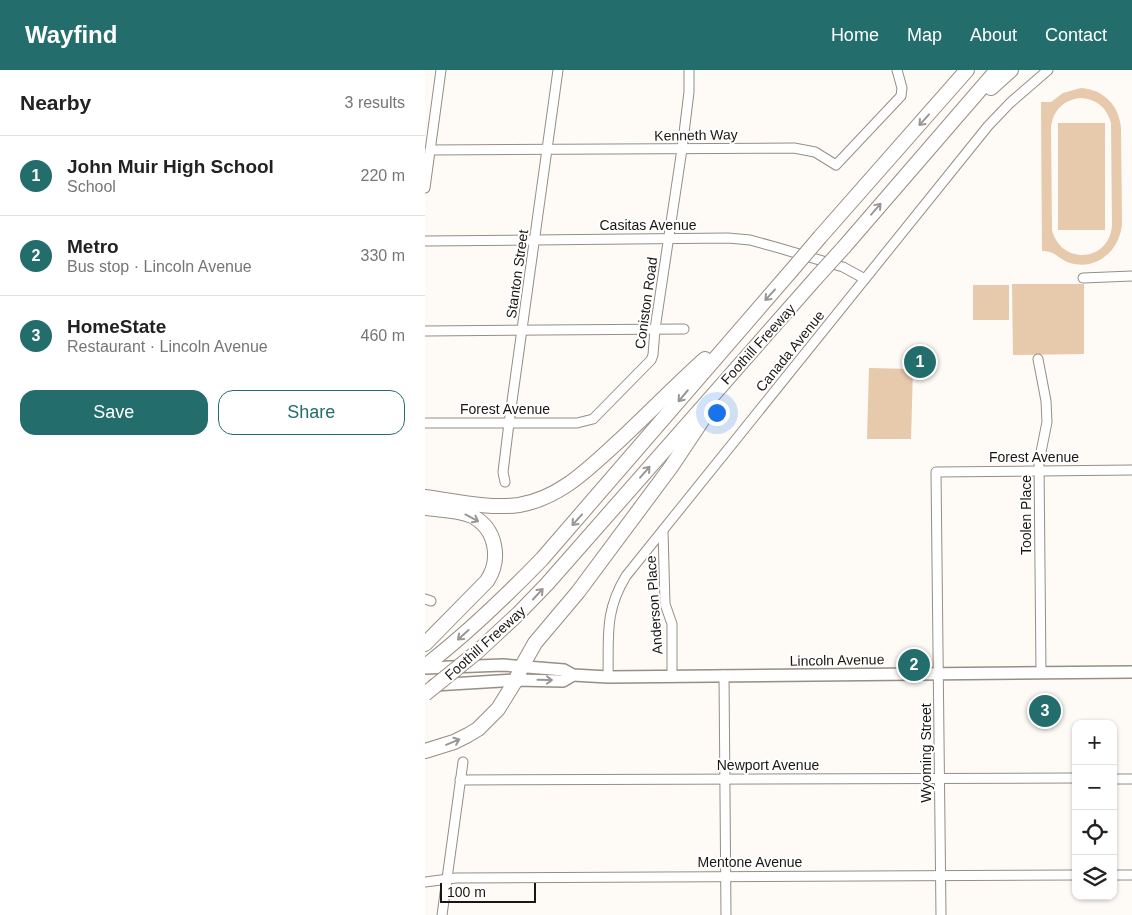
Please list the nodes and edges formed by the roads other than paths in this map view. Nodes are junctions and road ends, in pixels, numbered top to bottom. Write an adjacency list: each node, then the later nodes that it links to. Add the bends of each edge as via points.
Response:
1 (441, 70): 13 (street)
2 (558, 70): 14 (street, Stanton Street)
3 (689, 70): 12 (street, Coniston Road)
4 (897, 70): 12 (street, Kenneth Way, via 903,88 901,96 836,165 815,152 794,148)
5 (962, 70): 10 (highway)
6 (967, 70): 10 (highway, Foothill Freeway)
7 (997, 70): 11 (highway, Foothill Freeway)
8 (1011, 70): 11 (highway)
9 (1048, 70): 21 (street, Canada Avenue, via 988,126)
10 (941, 100): 22 (highway, Foothill Freeway, one-way to 22, bridge)
11 (947, 126): 28 (highway, Foothill Freeway, one-way to 11, bridge)
12 (682, 149): 14 (street, Kenneth Way); 16 (street, Coniston Road)
13 (430, 150): 14 (street, Kenneth Way); 15 (street)
14 (548, 150): 17 (street, Stanton Street)
15 (425, 188)
16 (669, 239): 17 (street, Casitas Avenue); 21 (street, Casitas Avenue, via 750,240 843,267); 23 (street, Coniston Road)
17 (535, 240): 18 (street, Casitas Avenue); 25 (street, Stanton Street)
18 (425, 241)
19 (1132, 276): 20 (street)
20 (1083, 278)
21 (865, 279): 38 (street, Canada Avenue)
22 (748, 319): 36 (highway, via 601,457 557,492 508,506); 40 (highway, Foothill Freeway, one-way to 40, via 542,559)
23 (655, 329): 24 (street); 25 (street); 29 (street, Coniston Road, via 651,360 593,419)
24 (684, 329)
25 (523, 330): 26 (street); 31 (street, Stanton Street)
26 (425, 331)
27 (1039, 359): 33 (street, Toolen Place, via 1047,408)
28 (733, 371): 43 (highway, via 671,467 578,592 535,643); 49 (highway, Foothill Freeway, one-way to 28, bridge, via 519,614)
29 (586, 422): 31 (street, Forest Avenue)
30 (425, 423): 31 (street, Forest Avenue)
31 (509, 423): 35 (street, Stanton Street, via 503,472)
32 (1132, 470): 33 (street, Forest Avenue)
33 (1040, 471): 34 (street, Forest Avenue); 42 (street, Toolen Place)
34 (936, 472): 44 (street, Wyoming Street)
35 (505, 482)
36 (425, 497)
37 (425, 508): 39 (highway, one-way to 39, via 465,514 478,520 491,536 495,555 487,582)
38 (663, 531): 46 (street, Canada Avenue, via 617,590 609,619); 47 (street, Anderson Place, via 665,604 672,624)
39 (425, 644)
40 (425, 667): 43 (main road, Lincoln Avenue, via 503,665)
41 (1132, 672): 42 (main road, Lincoln Avenue)
42 (1041, 673): 44 (main road, Lincoln Avenue)
43 (518, 674): 46 (main road, Lincoln Avenue, via 563,680 573,676); 48 (main road, Lincoln Avenue); 50 (highway, one-way to 43, via 454,742 478,729 498,709)
44 (939, 674): 45 (main road, Lincoln Avenue); 52 (street, Wyoming Street)
45 (724, 675): 47 (main road, Lincoln Avenue); 54 (street)
46 (609, 677): 47 (main road, Lincoln Avenue)
47 (672, 677)
48 (425, 686)
49 (425, 694)
50 (425, 751)
51 (463, 762): 57 (street)
52 (939, 778): 53 (street, Newport Avenue); 54 (street, Newport Avenue); 58 (street, Wyoming Street)
53 (1072, 778)
54 (724, 779): 57 (street, Newport Avenue); 62 (street)
55 (1117, 779): 56 (street)
56 (1132, 779)
57 (460, 780): 63 (street)
58 (940, 875): 59 (street, Mentone Avenue); 62 (street, Mentone Avenue); 67 (street, Wyoming Street)
59 (1072, 875)
60 (1117, 875): 61 (street)
61 (1132, 875)
62 (725, 876): 63 (street, Mentone Avenue); 66 (street)
63 (447, 879): 64 (street, Mentone Avenue); 65 (street)
64 (425, 882)
65 (442, 915)
66 (725, 915)
67 (941, 915)

